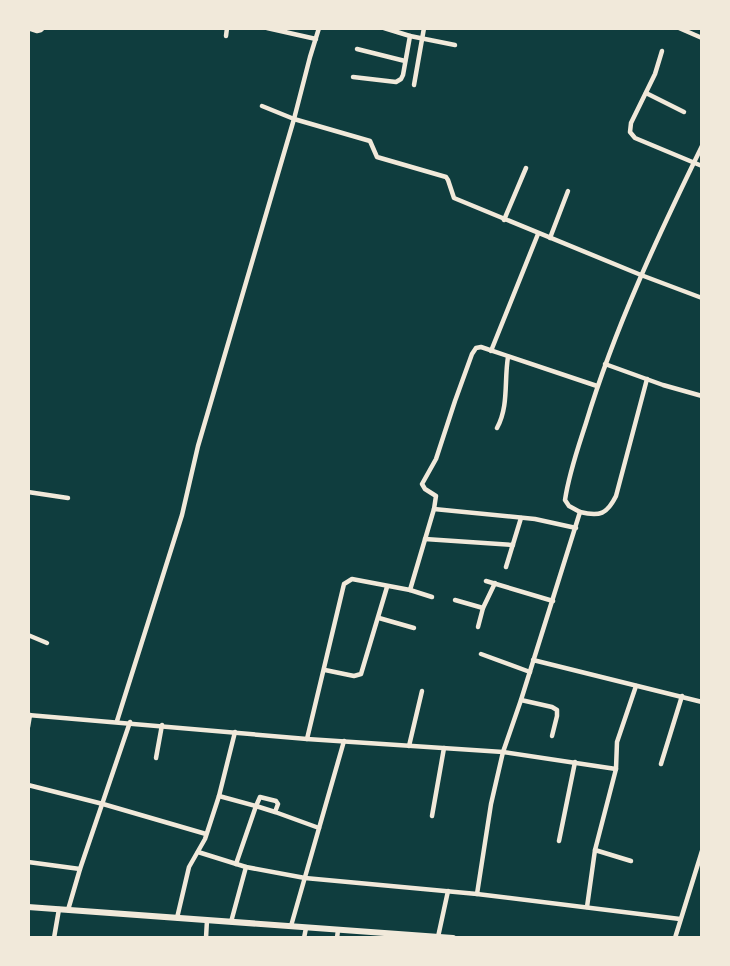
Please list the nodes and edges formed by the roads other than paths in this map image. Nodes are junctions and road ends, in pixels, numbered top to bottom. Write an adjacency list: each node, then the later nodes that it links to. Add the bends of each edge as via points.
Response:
1 (28, 28): 2 (street)
2 (43, 28)
3 (228, 28): 9 (street)
4 (267, 28): 13 (street)
5 (320, 28): 13 (street)
6 (384, 28): 10 (street)
7 (424, 28): 11 (street)
8 (679, 28): 12 (street)
9 (226, 36)
10 (410, 36): 11 (street); 17 (street)
11 (421, 38): 14 (street); 19 (street)
12 (702, 38)
13 (316, 39): 23 (street)
14 (455, 45)
15 (357, 49): 17 (street)
16 (662, 51): 20 (street)
17 (405, 61): 18 (street, via 403,75 396,82)
18 (353, 77)
19 (414, 85)
20 (646, 93): 22 (street); 25 (street, via 631,123 631,135)
21 (262, 106): 23 (street)
22 (684, 112)
23 (294, 119): 29 (street, via 370,141 377,158 446,177 454,198); 73 (street, via 182,515)
24 (702, 146): 25 (street)
25 (694, 163): 26 (street); 32 (street)
26 (702, 166)
27 (526, 168): 29 (street)
28 (568, 191): 31 (street)
29 (504, 220): 30 (street)
30 (538, 233): 31 (street); 34 (street)
31 (550, 238): 32 (street)
32 (642, 275): 33 (street); 36 (street)
33 (701, 296)
34 (491, 351): 35 (street); 43 (street, via 478,347 472,354 436,459 422,484 436,496)
35 (509, 357): 38 (street); 40 (street, via 503,414)
36 (605, 364): 37 (street); 38 (street)
37 (647, 379): 39 (street); 44 (street, via 610,508 600,514)
38 (597, 386): 44 (street, via 565,500)
39 (702, 396)
40 (497, 428)
41 (28, 492): 42 (street)
42 (68, 498)
43 (434, 509): 45 (street); 47 (street)
44 (580, 512): 46 (street)
45 (521, 518): 46 (street); 48 (street)
46 (576, 528): 56 (street)
47 (425, 539): 48 (street); 53 (street)
48 (513, 545): 49 (street)
49 (506, 567)
50 (486, 581): 51 (street)
51 (495, 583): 56 (street); 57 (street)
52 (387, 587): 53 (street); 58 (street); 65 (street, via 352,579 344,583)
53 (410, 590): 54 (street)
54 (432, 597)
55 (455, 600): 57 (street)
56 (553, 601): 64 (street)
57 (483, 608): 60 (street)
58 (379, 618): 59 (street); 65 (street, via 361,674)
59 (414, 628)
60 (478, 628)
61 (28, 635): 62 (street)
62 (47, 643)
63 (481, 654): 66 (street)
64 (533, 660): 66 (street); 67 (street)
65 (325, 670): 79 (street)
66 (530, 672): 70 (street)
67 (636, 685): 69 (street); 87 (street, via 617,742)
68 (422, 691): 81 (street)
69 (682, 696): 71 (street); 86 (street)
70 (521, 700): 78 (street, via 555,708); 83 (street)
71 (702, 702)
72 (29, 715): 73 (street); 76 (street)
73 (117, 722): 74 (street)
74 (130, 723): 75 (street); 90 (street)
75 (162, 725): 77 (street); 84 (street)
76 (28, 727)
77 (235, 732): 79 (street); 89 (street)
78 (552, 736)
79 (307, 739): 80 (street)
80 (344, 741): 81 (street); 94 (street)
81 (409, 746): 82 (street)
82 (444, 748): 83 (street); 93 (street)
83 (503, 752): 85 (street); 107 (street)
84 (156, 758)
85 (575, 762): 87 (street); 96 (street)
86 (661, 764)
87 (616, 769): 97 (street)
88 (28, 785): 90 (street)
89 (219, 796): 91 (street); 95 (street)
90 (103, 804): 95 (street); 104 (street)
91 (256, 806): 92 (street); 92 (street, via 260,797 276,801); 102 (street)
92 (275, 812): 94 (street)
93 (432, 816)
94 (319, 828): 105 (street)
95 (206, 834): 99 (street)
96 (559, 841)
97 (595, 850): 100 (street); 109 (street)
98 (702, 851): 113 (street)
99 (198, 852): 102 (street); 112 (street)
100 (631, 861)
101 (28, 862): 104 (street)
102 (236, 864): 103 (street)
103 (246, 867): 105 (street); 115 (street)
104 (80, 869): 111 (street)
105 (305, 878): 106 (street); 116 (street)
106 (448, 891): 107 (street); 119 (street)
107 (477, 894): 109 (street)
108 (28, 907): 110 (main road)
109 (587, 907): 113 (street)
110 (59, 909): 111 (main road); 120 (street)
111 (68, 910): 112 (main road)
112 (177, 918): 114 (main road)
113 (680, 919): 124 (street)
114 (207, 920): 115 (main road); 121 (street)
115 (231, 922): 116 (main road)
116 (291, 926): 117 (main road)
117 (306, 928): 118 (main road); 122 (street)
118 (337, 934): 119 (main road)
119 (438, 937): 123 (main road)
120 (54, 938)
121 (206, 938)
122 (304, 938)
123 (453, 938)
124 (675, 938)

